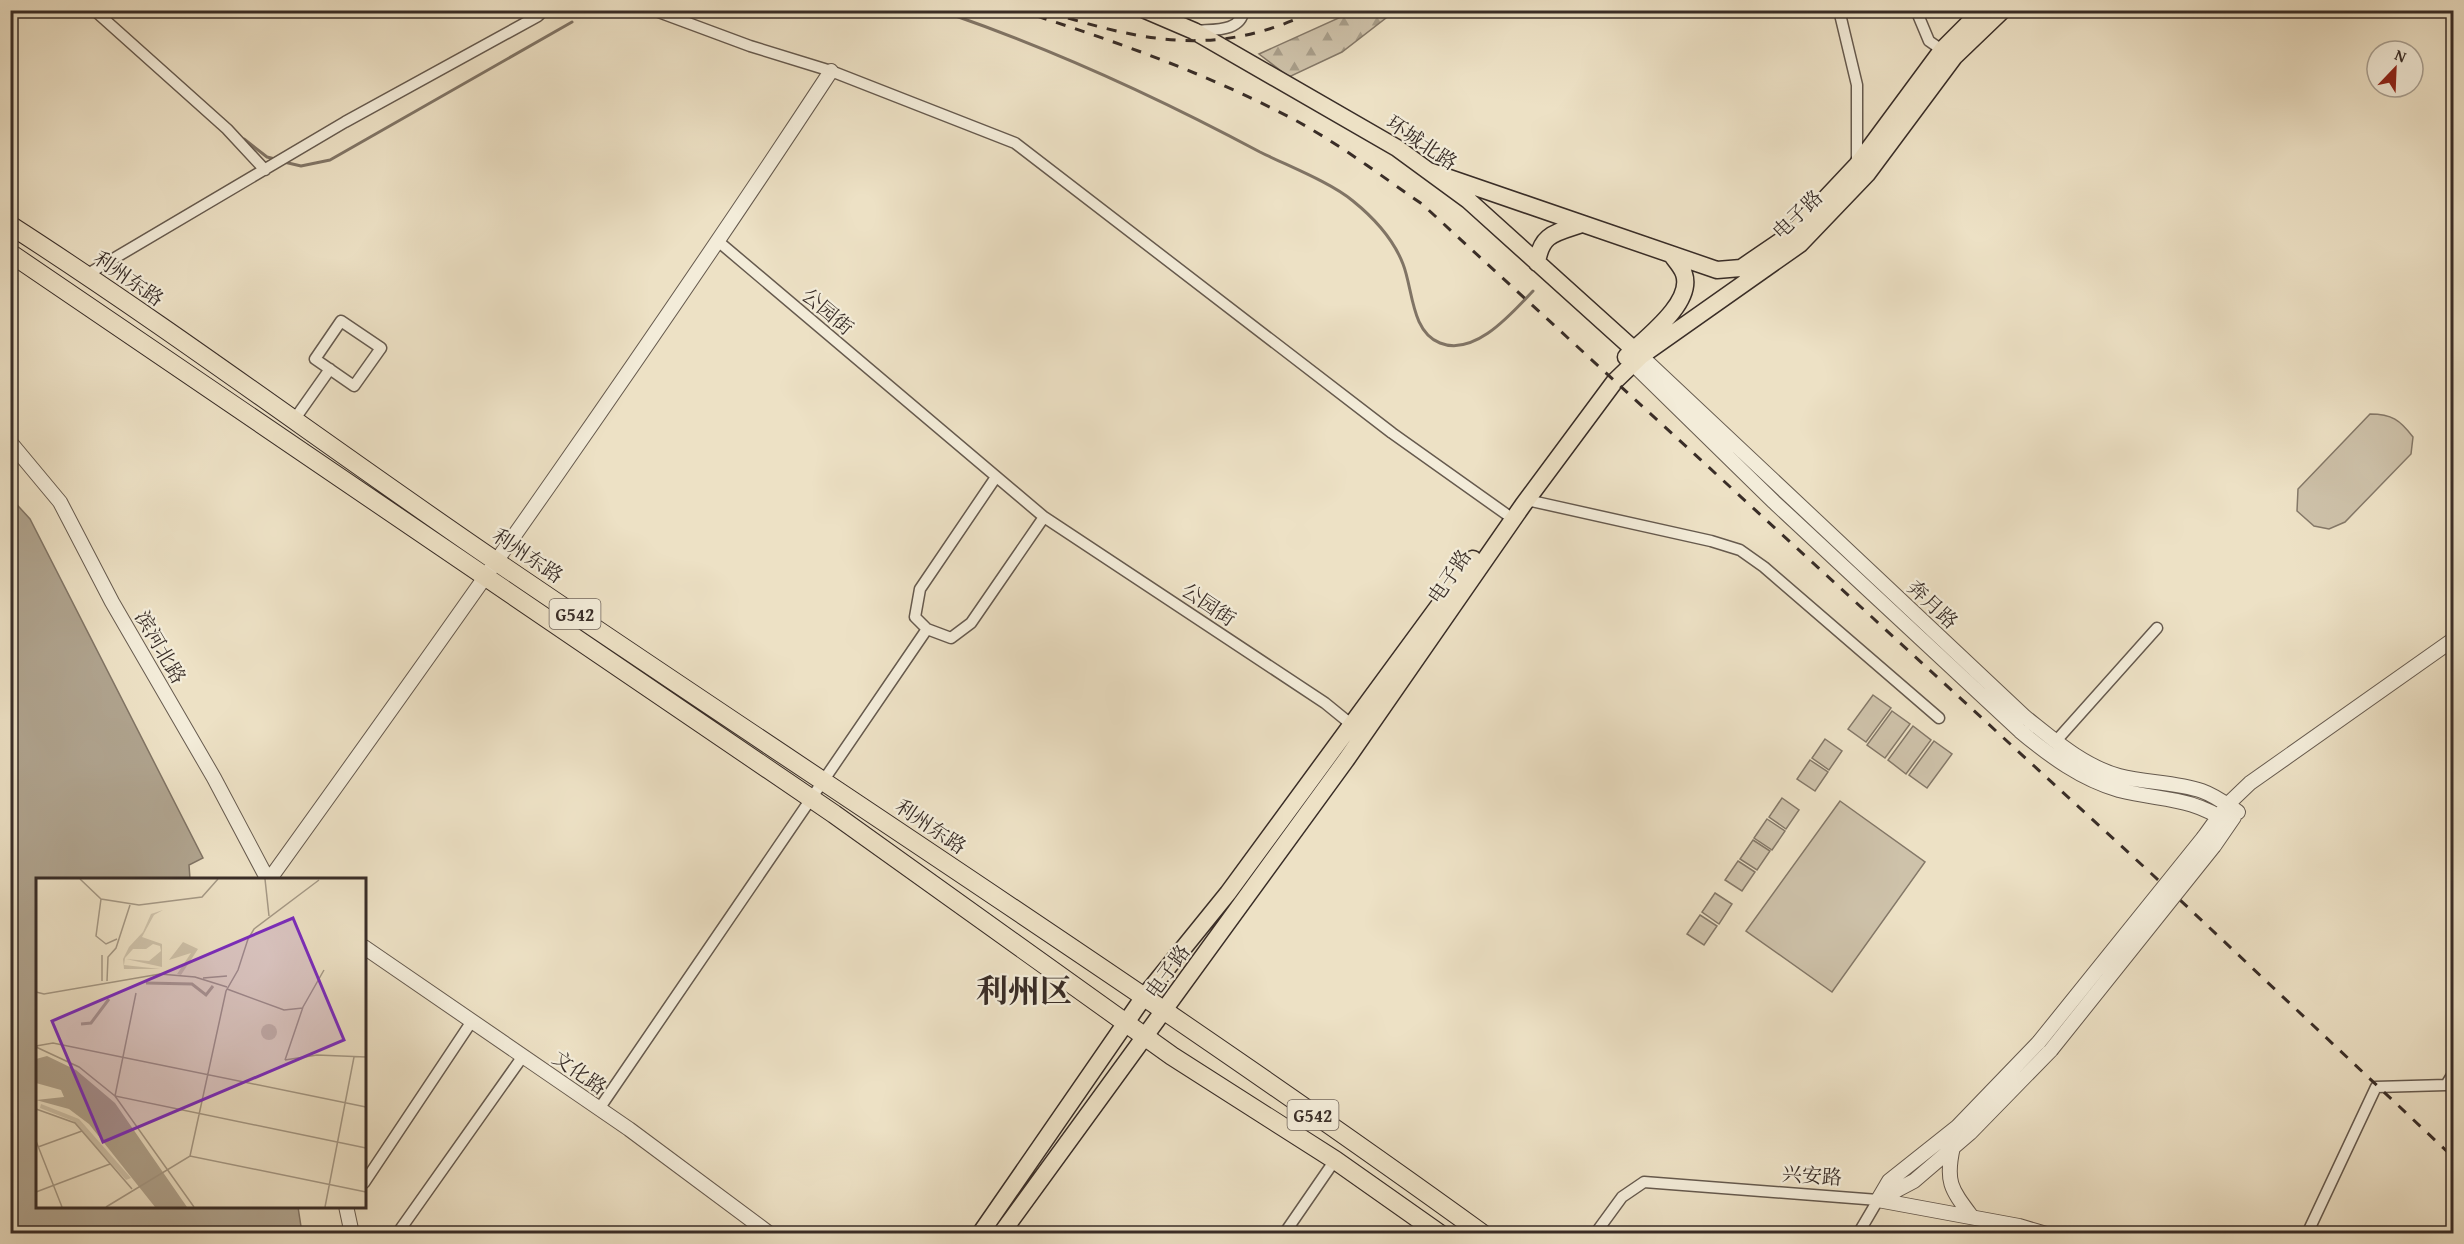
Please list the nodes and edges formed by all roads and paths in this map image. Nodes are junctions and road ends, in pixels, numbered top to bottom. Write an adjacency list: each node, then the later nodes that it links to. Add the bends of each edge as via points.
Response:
1 (94, 10): 14 (street, via 227,129)
2 (544, 10): 14 (street)
3 (653, 10): 12 (street)
4 (1145, 10): 10 (main road, 环城北路)
5 (1244, 10): 10 (street, via 1233,27)
6 (1839, 10): 13 (street, via 1857,86)
7 (1916, 10): 11 (street, via 1929,41)
8 (1982, 10): 11 (main road, 电子路)
9 (2003, 10): 25 (main road, 电子路, via 1954,57 1867,174 1800,244)
10 (1194, 31): 15 (main road, 环城北路, via 1397,148)
11 (1942, 50): 13 (main road, 电子路)
12 (831, 71): 18 (street); 31 (street, via 1015,143 1392,433)
13 (1857, 165): 20 (main road, 电子路, via 1794,232 1741,268 1717,270)
14 (265, 170): 22 (street)
15 (1429, 171): 16 (main road, 电子路); 21 (main road, 环城北路)
16 (1582, 224): 20 (main road, 电子路); 21 (main road, via 1550,235 1540,247)
17 (10, 225): 22 (highway, 利州东路 / G542)
18 (719, 242): 29 (street, 公园街); 33 (street)
19 (10, 253): 33 (highway, 利州东路 / G542)
20 (1671, 254): 23 (main road, via 1684,274 1684,290)
21 (1538, 263): 24 (main road, 环城北路)
22 (86, 275): 27 (highway, 利州东路 / G542)
23 (1665, 320): 24 (main road, via 1633,334); 25 (main road)
24 (1617, 334): 25 (main road, 环城北路)
25 (1636, 357): 30 (main road, 电子路); 31 (main road, 电子路, via 1607,374); 39 (street, 奔月路, via 2025,717); 42 (street, via 1774,502 2052,757 2075,772 2119,790)
26 (330, 369): 26 (street, via 354,386 381,348 341,321 315,359); 27 (street)
27 (294, 420): 33 (highway, 利州东路 / G542)
28 (10, 442): 43 (street, 滨河北路, via 60,502 111,602)
29 (996, 477): 32 (street, 公园街); 35 (street, via 920,589 915,617)
30 (1527, 500): 37 (street, via 1740,550); 47 (main road, 电子路, via 1346,760)
31 (1506, 514): 38 (main road, 电子路)
32 (1044, 517): 35 (street, via 971,623 951,638); 38 (street, 公园街)
33 (491, 569): 40 (highway, 利州东路 / G542); 41 (highway, 利州东路 / G542); 44 (street)
34 (2157, 628): 39 (street)
35 (927, 629): 40 (street)
36 (2454, 639): 42 (street, via 2250,783)
37 (1939, 718)
38 (1352, 724): 46 (main road, 电子路, via 1228,893)
39 (2056, 741): 42 (street, 奔月路, via 2081,760 2117,775 2200,790)
40 (825, 780): 41 (street); 46 (highway, 利州东路 / G542)
41 (812, 798): 49 (highway, 利州东路 / G542); 54 (street)
42 (2228, 814): 51 (street, bridge)
43 (267, 878)
44 (269, 878)
45 (366, 948): 48 (street, 文化路)
46 (1143, 998): 47 (highway, G542); 49 (main road, 电子路)
47 (1164, 1011): 50 (main road, 电子路); 68 (highway, G542)
48 (472, 1021): 52 (street, 文化路); 57 (street)
49 (1125, 1022): 50 (highway, G542); 64 (main road, 电子路)
50 (1146, 1037): 56 (highway, G542); 65 (main road, 电子路)
51 (2045, 1046): 55 (street); 58 (street, via 1957,1127 1889,1181)
52 (523, 1056): 54 (street, 文化路); 62 (street)
53 (2454, 1072): 72 (street, via 2446,1085 2376,1087)
54 (599, 1109): 63 (street, 文化路)
55 (1953, 1147): 58 (street, via 1914,1181); 60 (street, via 1948,1173 1950,1188)
56 (1335, 1160): 66 (street); 67 (highway, G542)
57 (366, 1181)
58 (1878, 1200): 60 (street, 兴安路); 69 (street, 兴安路, via 1644,1182 1622,1197); 70 (street)
59 (348, 1208): 61 (street)
60 (1972, 1217): 71 (street, 兴安路)
61 (352, 1233)
62 (397, 1233)
63 (770, 1233)
64 (980, 1233)
65 (1000, 1233)
66 (1284, 1233)
67 (1440, 1233)
68 (1483, 1233)
69 (1595, 1233)
70 (1858, 1233)
71 (2046, 1233)
72 (2307, 1233)

